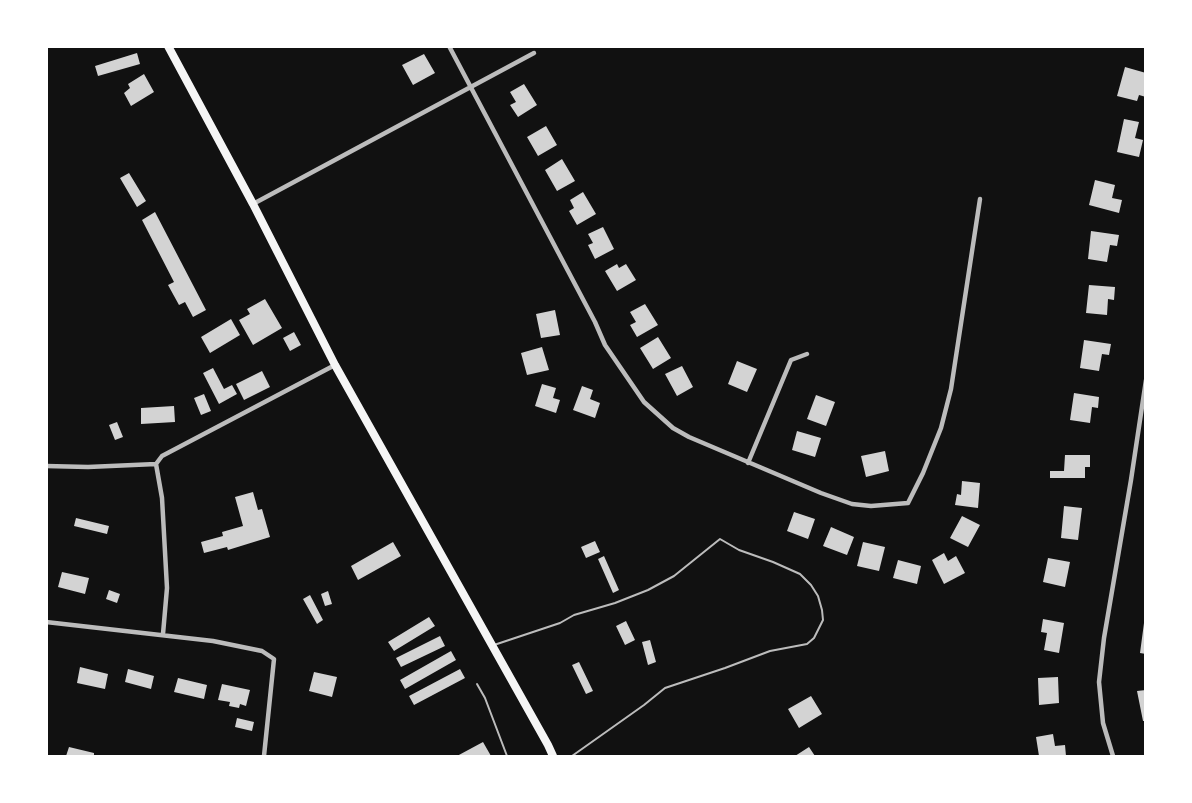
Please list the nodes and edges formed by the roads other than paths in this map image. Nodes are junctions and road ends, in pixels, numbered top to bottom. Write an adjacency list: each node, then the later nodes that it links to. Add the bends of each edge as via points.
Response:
1 (168, 46): 6 (highway)
2 (449, 46): 4 (street)
3 (534, 52): 4 (street)
4 (471, 87): 6 (street); 10 (street, via 605,345 644,402 673,428)
5 (980, 199): 10 (street, via 951,389 941,428 908,503 852,504)
6 (253, 204): 8 (highway)
7 (807, 354): 10 (street, via 791,360)
8 (335, 365): 11 (street, via 162,456); 15 (highway)
9 (1146, 380): 21 (street, via 1099,682 1102,723)
10 (748, 462)
11 (156, 465): 12 (street); 14 (street, via 162,498 167,588)
12 (46, 466)
13 (46, 622): 14 (street)
14 (163, 634): 17 (street, via 262,651 274,659)
15 (492, 645): 19 (highway); 20 (lane, via 648,590 674,576 720,539 800,574 811,585 818,596 823,620 807,644 770,651 665,688)
16 (477, 684): 18 (lane)
17 (264, 756)
18 (507, 756)
19 (553, 756)
20 (572, 756)
21 (1113, 756)

